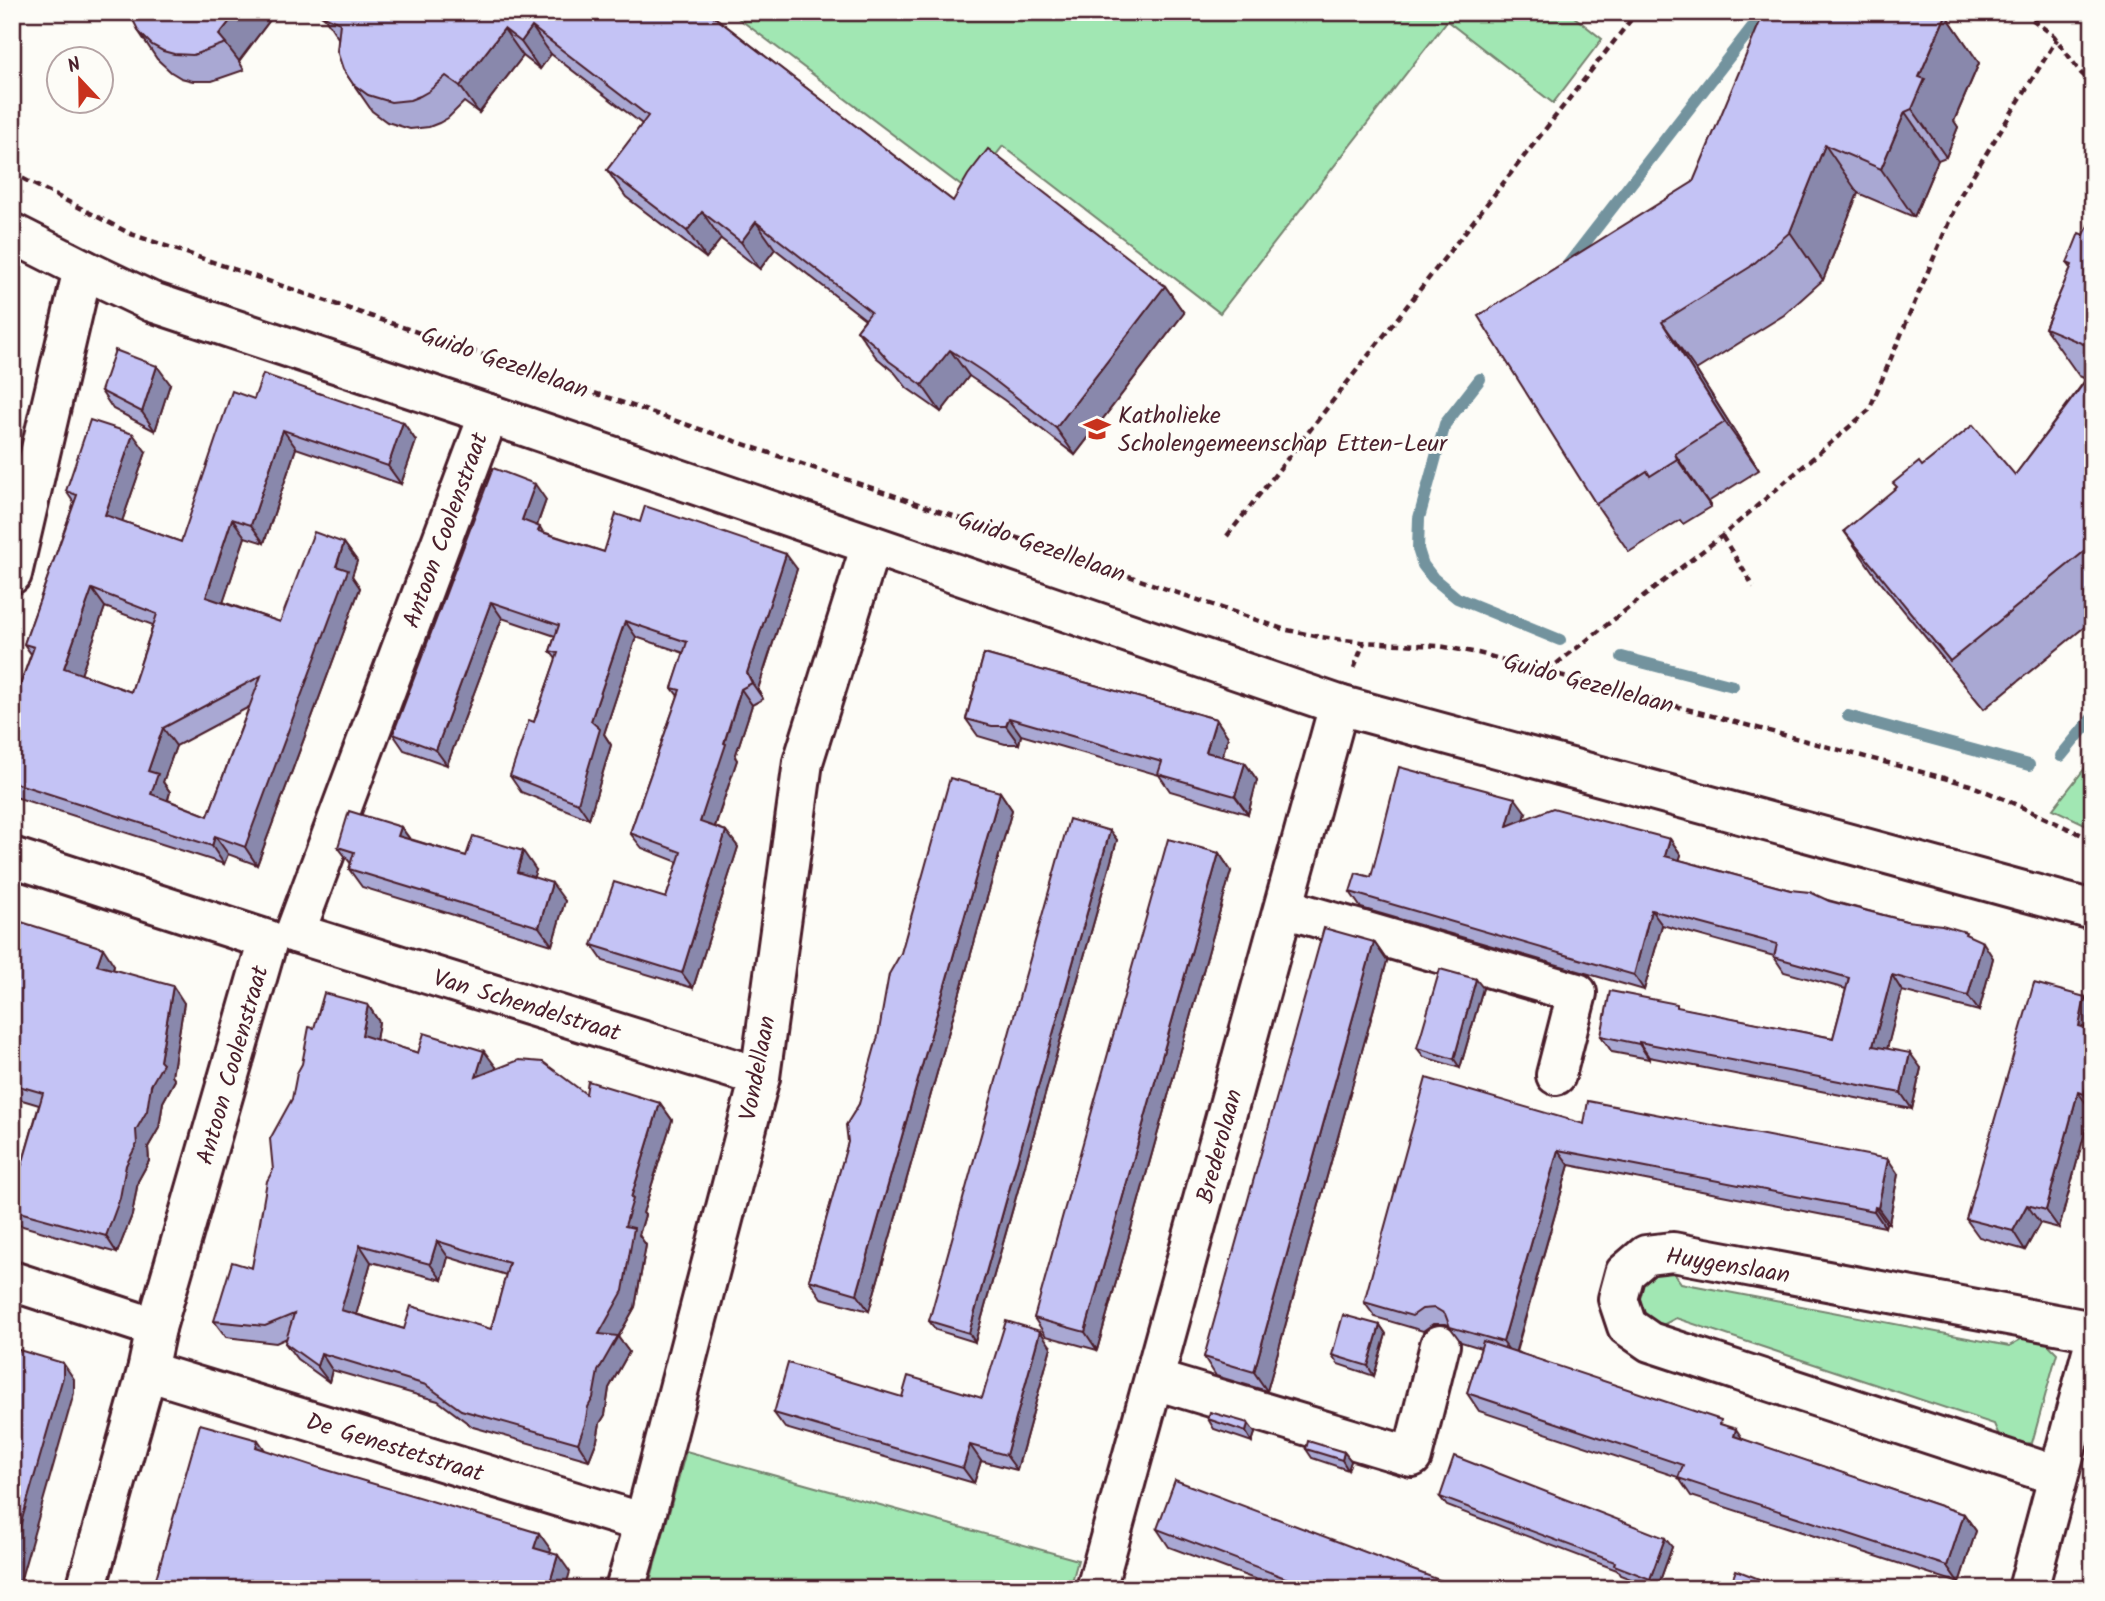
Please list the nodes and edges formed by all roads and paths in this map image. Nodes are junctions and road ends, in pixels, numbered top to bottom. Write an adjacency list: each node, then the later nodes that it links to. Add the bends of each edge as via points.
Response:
1 (1637, 12): 9 (path)
2 (2023, 12): 3 (path)
3 (2057, 39): 4 (path); 10 (path, via 1961,196 1869,410)
4 (2093, 84)
5 (12, 173): 14 (path, Guido Gezellelaan, via 131,234 1283,629 1361,642 1439,646)
6 (12, 233): 7 (street)
7 (82, 270): 8 (street, via 152,302); 12 (street)
8 (489, 414): 11 (street); 20 (street, Antoon Coolenstraat)
9 (1227, 536)
10 (1722, 536): 13 (path); 14 (path)
11 (871, 545): 15 (street); 22 (street, Vondellaan, via 803,762)
12 (12, 573)
13 (1754, 587)
14 (1547, 672): 16 (path, Guido Gezellelaan, via 1970,785)
15 (1339, 705): 18 (street, Brederolaan); 19 (street)
16 (2093, 840)
17 (12, 857): 20 (street, Van Schendelstraat)
18 (1284, 908): 21 (street, via 1577,993); 29 (street, Brederolaan)
19 (2093, 910)
20 (281, 937): 22 (street, Van Schendelstraat); 24 (street, Antoon Coolenstraat)
21 (1556, 1075)
22 (760, 1077): 31 (street, Vondellaan)
23 (12, 1281): 24 (street)
24 (156, 1328): 28 (street, Antoon Coolenstraat)
25 (2093, 1331): 30 (street, Huygenslaan, via 1673,1252 1646,1255 1625,1273 1618,1299 1627,1326 1650,1342)
26 (1440, 1345): 29 (street, via 1412,1457)
27 (2093, 1348): 30 (street)
28 (147, 1371): 31 (street, De Genestetstraat); 33 (street, Antoon Coolenstraat)
29 (1155, 1380): 32 (street, Brederolaan)
30 (2058, 1476): 35 (street)
31 (644, 1524): 34 (street, Vondellaan)
32 (1098, 1588)
33 (86, 1589)
34 (625, 1589)
35 (2028, 1589)

